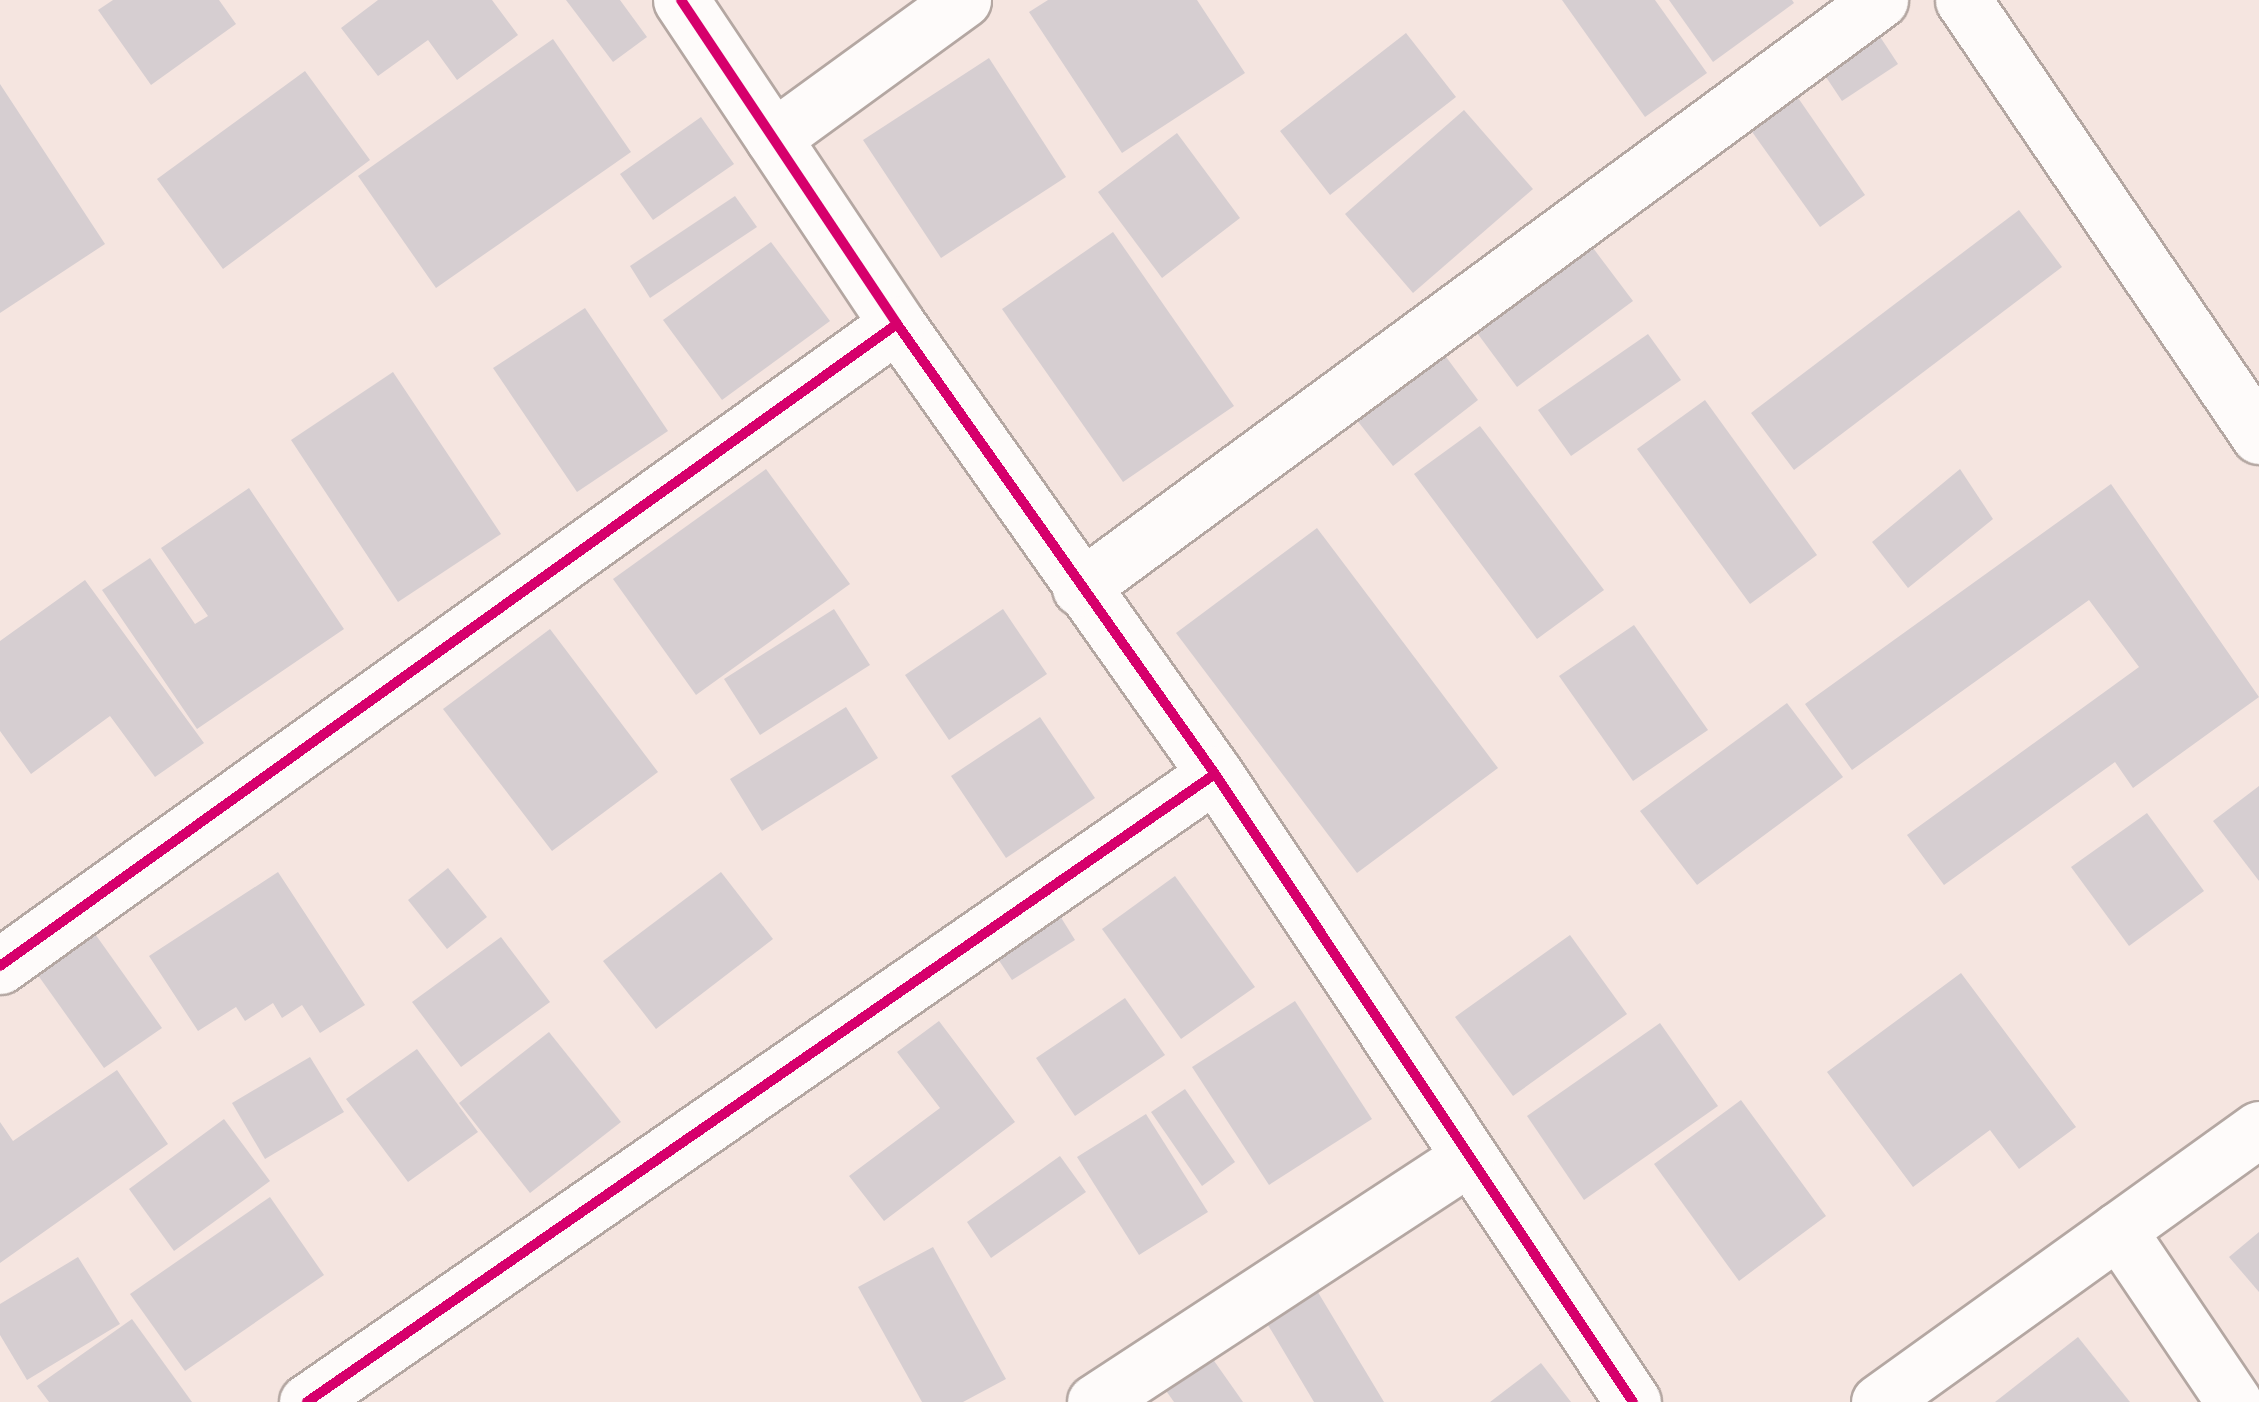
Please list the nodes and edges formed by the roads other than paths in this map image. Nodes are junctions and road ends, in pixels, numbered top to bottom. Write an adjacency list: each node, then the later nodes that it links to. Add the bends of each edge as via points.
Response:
1 (681, 0): 5 (street)
2 (963, 0): 5 (street)
3 (1880, 0): 8 (street)
4 (1963, 0): 7 (street)
5 (773, 138): 6 (street)
6 (897, 324): 8 (street); 10 (street)
7 (2259, 436)
8 (1080, 588): 9 (street)
9 (1214, 774): 12 (street); 14 (street)
10 (0, 966)
11 (2259, 1129): 13 (street)
12 (1466, 1159): 15 (street); 16 (street)
13 (2118, 1230): 17 (street); 18 (street)
14 (307, 1402)
15 (1096, 1402)
16 (1633, 1402)
17 (1879, 1402)
18 (2234, 1402)

